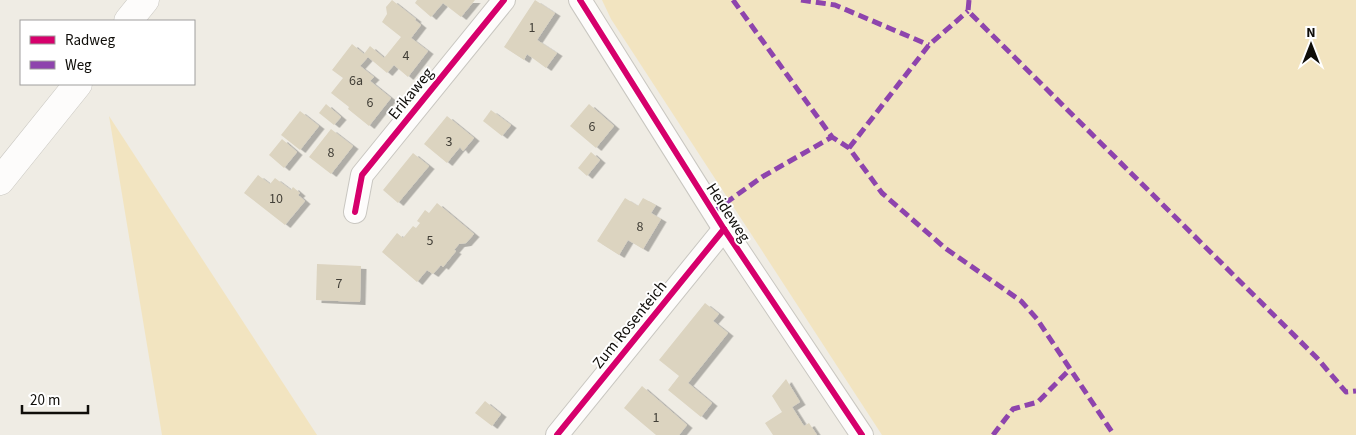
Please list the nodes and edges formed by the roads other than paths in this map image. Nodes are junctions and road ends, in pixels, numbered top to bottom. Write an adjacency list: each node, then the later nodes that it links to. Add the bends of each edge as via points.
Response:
1 (145, 0): 4 (main road)
2 (504, 0): 7 (street, Erikaweg, via 362,175)
3 (580, 0): 8 (street, Heideweg)
4 (129, 20)
5 (77, 85): 6 (main road)
6 (0, 181)
7 (355, 212)
8 (724, 230): 9 (street, Zum Rosenteich); 10 (street, Heideweg)
9 (557, 435)
10 (862, 435)

